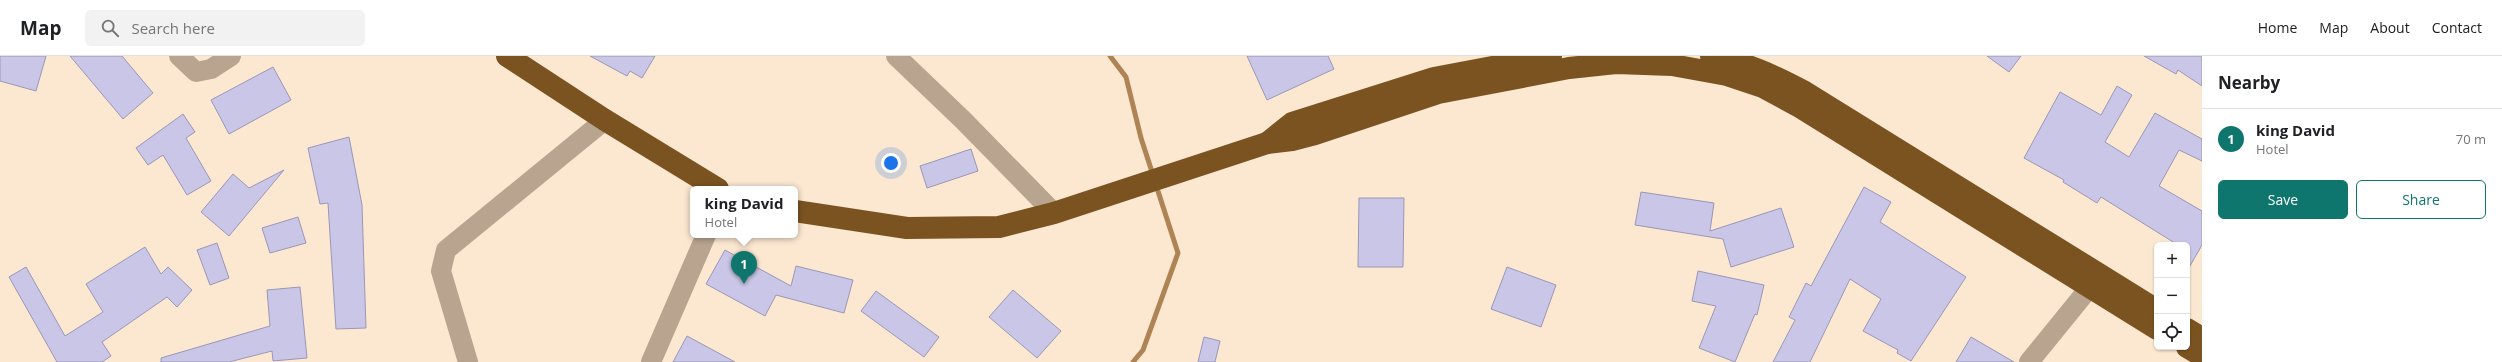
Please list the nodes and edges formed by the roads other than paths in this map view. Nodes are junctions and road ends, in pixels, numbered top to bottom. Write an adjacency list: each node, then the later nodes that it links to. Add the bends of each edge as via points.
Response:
1 (179, 56): 2 (street, via 196,72 211,69)
2 (231, 56)
3 (507, 56): 8 (highway)
4 (896, 56): 13 (street)
5 (1551, 56): 9 (highway, via 1434,78 1292,123)
6 (1711, 56): 11 (highway, via 1731,59 1769,72)
7 (1615, 59): 9 (highway, via 1438,93 1315,134); 11 (highway, via 1672,65 1727,75 1763,87)
8 (605, 120): 10 (highway); 22 (street, via 446,250 441,271)
9 (1267, 143): 13 (highway)
10 (713, 186)
11 (1969, 202): 15 (highway); 16 (highway)
12 (798, 211): 13 (highway, via 907,228 999,227)
13 (1054, 212)
14 (705, 238): 23 (street)
15 (2090, 287): 17 (highway); 24 (street)
16 (2154, 308)
17 (2154, 327)
18 (2190, 331): 19 (highway)
19 (2202, 338)
20 (2190, 349): 21 (highway)
21 (2202, 356)
22 (468, 362)
23 (650, 362)
24 (2028, 362)

